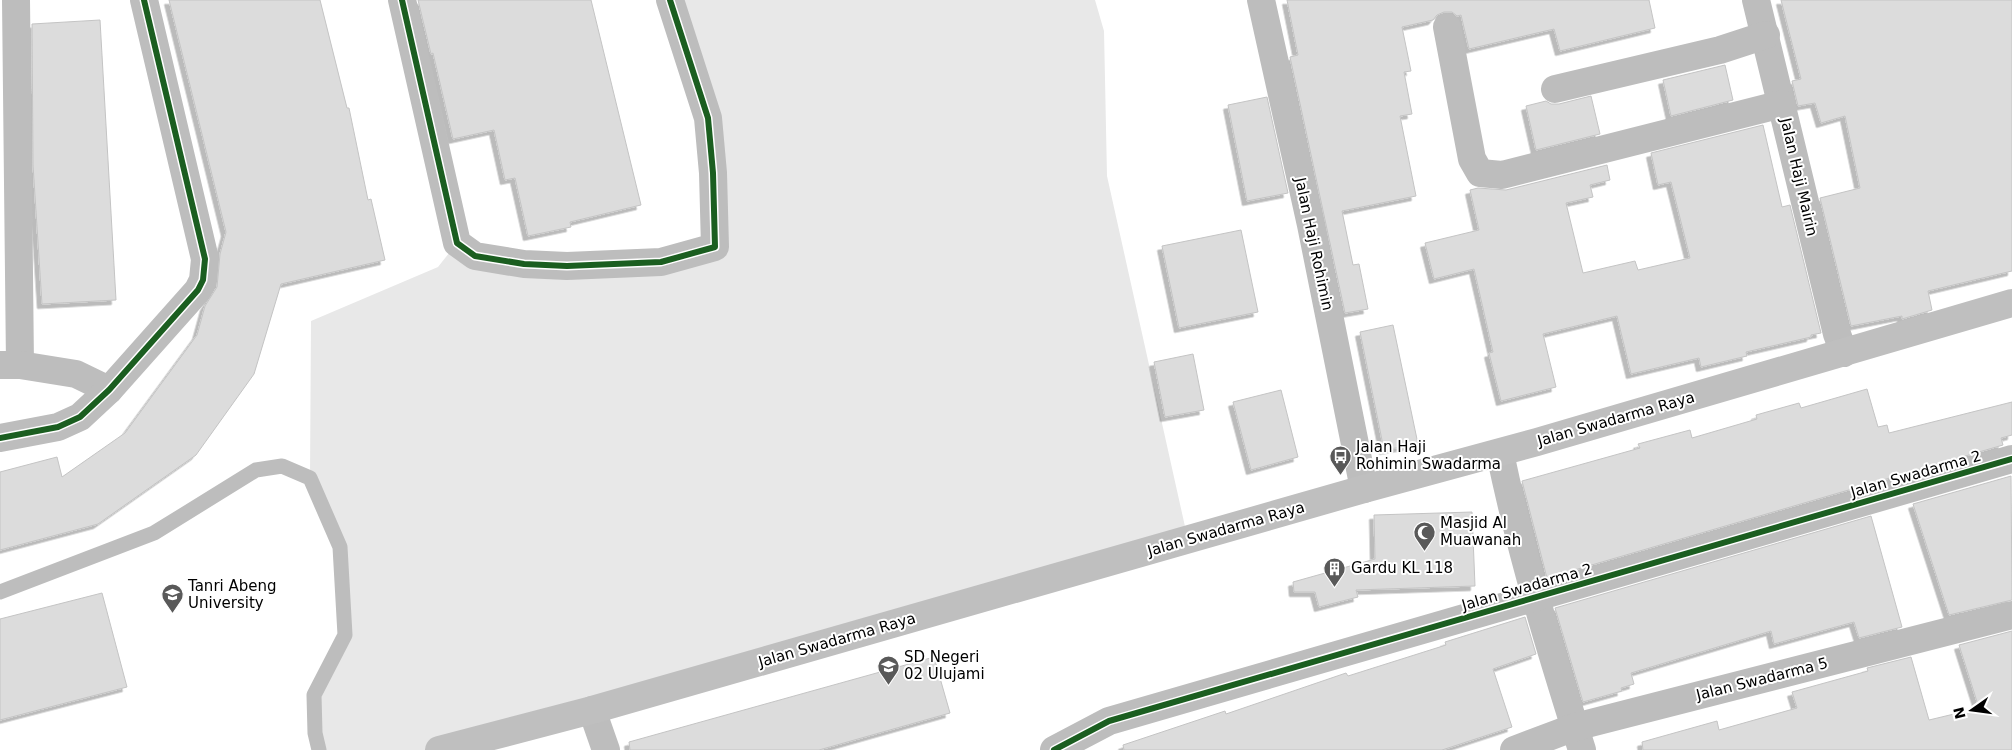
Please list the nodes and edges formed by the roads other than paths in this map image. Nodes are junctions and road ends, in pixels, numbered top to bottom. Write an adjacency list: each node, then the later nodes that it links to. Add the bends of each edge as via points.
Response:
1 (16, 0): 13 (street)
2 (144, 0): 14 (street, via 205,259 203,280 198,290)
3 (402, 0): 4 (street, via 457,243 475,256 524,264 567,266 661,262 715,247 714,173 708,118)
4 (670, 0)
5 (1261, 0): 18 (street, Jalan Haji Rohimin, via 1311,225)
6 (1756, 0): 8 (street, Jalan Haji Mairin)
7 (1447, 27): 10 (street, via 1472,159 1480,173 1502,175)
8 (1766, 36): 9 (street, via 1720,50); 10 (street, Jalan Haji Mairin)
9 (1556, 88)
10 (1782, 104): 12 (street, Jalan Haji Mairin)
11 (2012, 303): 12 (main road, Jalan Swadarma Raya)
12 (1844, 353): 16 (main road, Jalan Swadarma Raya)
13 (10, 365): 14 (street, via 76,374)
14 (109, 390): 15 (street, via 80,417 58,427)
15 (0, 438)
16 (1500, 452): 18 (main road, Jalan Swadarma Raya); 20 (street)
17 (2012, 459): 20 (street, Jalan Swadarma 2)
18 (1364, 490): 22 (main road, Jalan Swadarma Raya)
19 (0, 592): 24 (lane, via 154,533 256,470 282,466 310,478 340,548 345,635 314,695)
20 (1536, 598): 23 (street); 27 (street, Jalan Swadarma 2, via 1109,722)
21 (2012, 615): 23 (street, Jalan Swadarma 5)
22 (592, 710): 25 (main road, Jalan Swadarma Raya); 26 (street)
23 (1579, 738): 28 (street, Jalan Swadarma 5)
24 (319, 750)
25 (439, 750)
26 (606, 750)
27 (1054, 750)
28 (1514, 750)

